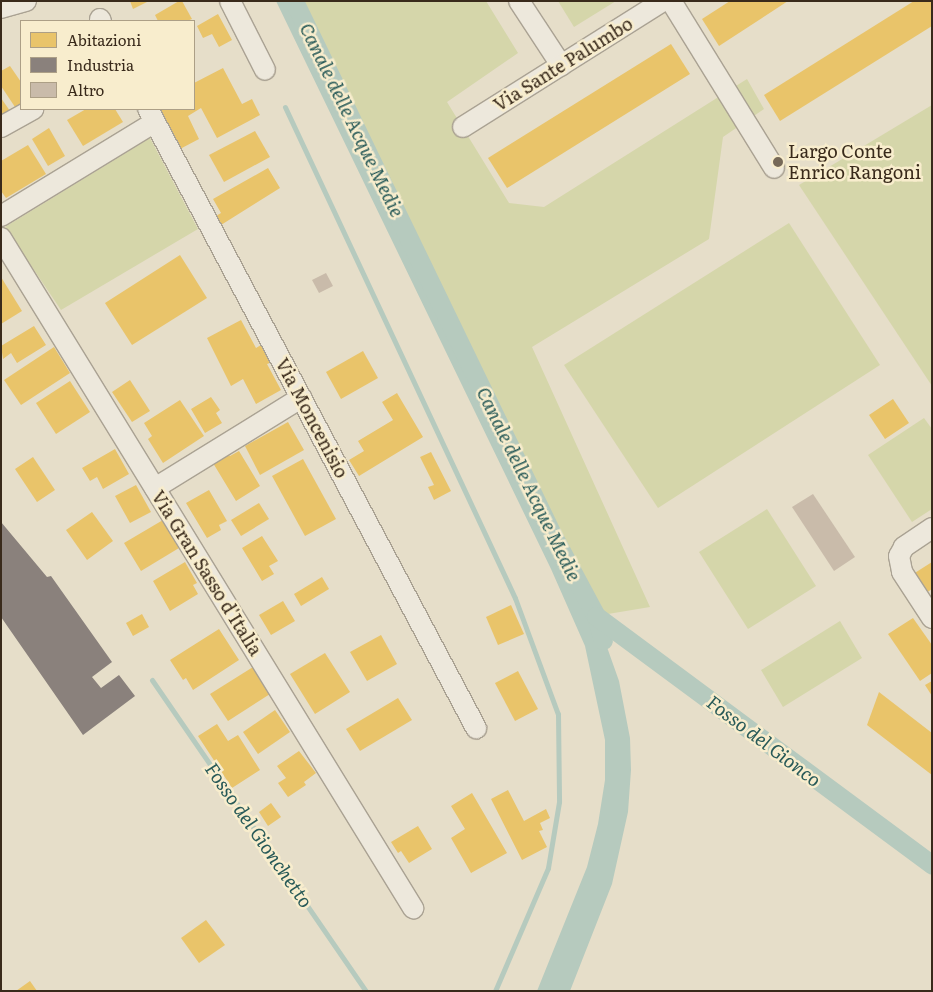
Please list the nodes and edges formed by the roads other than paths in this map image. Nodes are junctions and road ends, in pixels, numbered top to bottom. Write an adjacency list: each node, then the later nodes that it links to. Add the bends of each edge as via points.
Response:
1 (230, 1): 6 (street)
2 (518, 1): 5 (street)
3 (663, 1): 5 (street, Via Sante Palumbo)
4 (672, 1): 11 (street)
5 (561, 65): 10 (street, Via Sante Palumbo)
6 (265, 70)
7 (31, 110): 9 (street)
8 (151, 115): 12 (street); 14 (street, Via Moncenisio)
9 (1, 127)
10 (463, 127)
11 (774, 168)
12 (4, 209)
13 (1, 238): 15 (street, Via Gran Sasso d'Italia)
14 (301, 398): 15 (street); 18 (street, Via Moncenisio)
15 (155, 488): 19 (street, Via Gran Sasso d'Italia)
16 (932, 528): 17 (street, via 904,547 899,556 902,572)
17 (932, 618)
18 (476, 728)
19 (413, 908)

